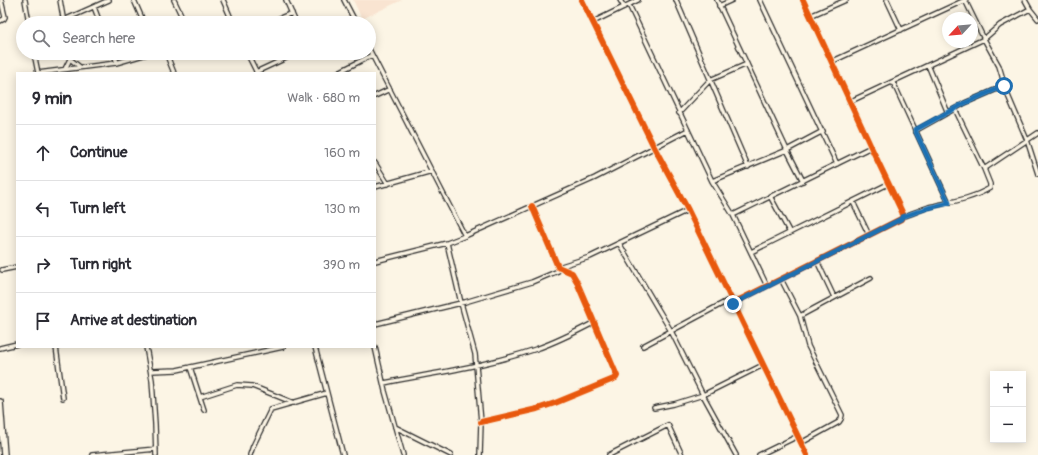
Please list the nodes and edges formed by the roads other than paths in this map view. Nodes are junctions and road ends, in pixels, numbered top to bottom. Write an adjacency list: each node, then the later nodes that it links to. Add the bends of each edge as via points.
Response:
1 (1, 0): 40 (street, via 5,17)
2 (26, 0): 28 (street)
3 (60, 0): 29 (street)
4 (108, 0): 24 (street)
5 (134, 0): 32 (street)
6 (174, 0): 33 (street)
7 (224, 0): 34 (street)
8 (286, 0): 27 (street)
9 (344, 0): 37 (street)
10 (582, 0): 41 (street)
11 (620, 0): 25 (street)
12 (638, 0): 22 (street)
13 (676, 0): 64 (street)
14 (717, 0): 23 (street)
15 (732, 0): 23 (street)
16 (760, 0): 75 (street)
17 (803, 0): 38 (street)
18 (846, 0): 38 (street)
19 (887, 0): 42 (street)
20 (965, 0): 42 (street); 43 (street)
21 (1025, 0): 26 (street)
22 (629, 5): 25 (street); 71 (street)
23 (720, 6): 55 (street)
24 (94, 7): 30 (street); 31 (street)
25 (624, 7): 41 (street)
26 (1030, 9): 39 (street); 43 (street, via 1000,25)
27 (292, 13): 35 (street); 36 (street)
28 (28, 16)
29 (63, 16)
30 (76, 16)
31 (97, 16)
32 (141, 16)
33 (182, 16)
34 (231, 16)
35 (285, 16)
36 (293, 16)
37 (352, 16)
38 (810, 16): 54 (street)
39 (1038, 19)
40 (0, 21)
41 (593, 22): 78 (street)
42 (900, 30): 54 (street)
43 (984, 39): 56 (street); 66 (street, via 999,66)
44 (35, 60): 59 (street)
45 (70, 60): 58 (street)
46 (71, 60): 57 (street)
47 (124, 60): 53 (street)
48 (169, 60): 61 (street)
49 (251, 60): 62 (street)
50 (282, 60): 62 (street)
51 (362, 60): 63 (street)
52 (375, 60): 67 (street)
53 (117, 62): 57 (street)
54 (832, 62): 69 (street)
55 (747, 64): 64 (street); 80 (street)
56 (928, 65): 65 (street); 72 (street)
57 (80, 67): 58 (street)
58 (65, 69): 60 (street)
59 (38, 72)
60 (45, 72)
61 (174, 72)
62 (257, 72)
63 (339, 72)
64 (710, 80): 71 (street); 83 (street)
65 (892, 82): 69 (street); 74 (street)
66 (1004, 86): 70 (street); 77 (street)
67 (390, 89): 68 (street); 85 (street)
68 (376, 96)
69 (850, 102): 79 (street)
70 (955, 109): 72 (street); 84 (street)
71 (679, 113): 73 (street)
72 (948, 113): 74 (street)
73 (688, 130): 78 (street); 88 (street)
74 (915, 130): 94 (street)
75 (823, 131): 80 (street); 81 (street)
76 (1038, 133): 77 (street)
77 (1027, 140): 84 (street); 86 (street)
78 (654, 147): 95 (street, via 595,178); 96 (street)
79 (871, 148): 81 (street); 90 (street)
80 (786, 150): 83 (street); 87 (street)
81 (837, 164): 87 (street)
82 (376, 165): 89 (street)
83 (748, 166): 88 (street)
84 (984, 169): 94 (street, via 990,188)
85 (432, 171): 89 (street); 101 (street)
86 (1038, 174)
87 (803, 181): 92 (street)
88 (712, 182): 97 (street)
89 (388, 184): 91 (street)
90 (888, 184): 93 (street); 98 (street, via 903,214)
91 (376, 187)
92 (770, 196): 97 (street); 99 (street)
93 (853, 202): 99 (street); 100 (street)
94 (949, 203): 98 (street)
95 (532, 206): 101 (street); 107 (street)
96 (688, 210): 102 (street); 114 (street)
97 (733, 215): 104 (street)
98 (902, 217): 100 (street)
99 (790, 233): 104 (street)
100 (869, 235): 106 (street)
101 (465, 236): 103 (street)
102 (619, 243): 107 (street, via 590,257); 120 (street)
103 (447, 244): 105 (street); 115 (street)
104 (751, 252): 112 (street)
105 (376, 261)
106 (817, 261): 111 (street); 113 (street)
107 (558, 267): 115 (street, via 558,271 532,282); 118 (street, via 572,273)
108 (16, 268): 109 (street)
109 (2, 270)
110 (871, 278): 113 (street)
111 (781, 279): 112 (street); 117 (street)
112 (767, 286): 116 (street)
113 (834, 297): 117 (street)
114 (731, 299): 116 (street); 120 (street)
115 (461, 303): 119 (street); 129 (street)
116 (733, 304): 130 (street)
117 (800, 316): 145 (street, via 808,346 842,415 839,422)
118 (595, 322): 129 (street, via 537,349); 142 (street, via 616,378 555,404)
119 (376, 324)
120 (671, 331): 122 (street); 135 (street)
121 (16, 344): 123 (street)
122 (643, 346)
123 (0, 348)
124 (56, 348): 137 (street)
125 (146, 348): 132 (street)
126 (278, 348): 131 (street)
127 (315, 348): 134 (street)
128 (375, 348): 133 (street)
129 (476, 365): 133 (street); 142 (street)
130 (763, 365): 135 (street); 144 (street)
131 (190, 367): 132 (street); 136 (street)
132 (150, 371): 146 (street)
133 (384, 383): 143 (street)
134 (327, 393): 139 (street); 151 (street)
135 (703, 395): 140 (street); 157 (street)
136 (200, 397): 139 (street, via 237,385 252,386); 141 (street)
137 (63, 398)
138 (0, 402): 147 (main road)
139 (294, 402): 150 (street, via 271,409)
140 (654, 408)
141 (204, 410)
142 (481, 422): 154 (street)
143 (395, 427): 152 (street); 153 (street)
144 (798, 436): 145 (street); 158 (street)
145 (801, 443): 159 (street)
146 (156, 449): 148 (street); 149 (street)
147 (4, 455)
148 (92, 455)
149 (156, 455)
150 (250, 455)
151 (342, 455)
152 (403, 455)
153 (451, 455)
154 (480, 455)
155 (609, 455): 156 (street, via 668,425)
156 (682, 455)
157 (736, 455)
158 (759, 455)
159 (807, 455)

